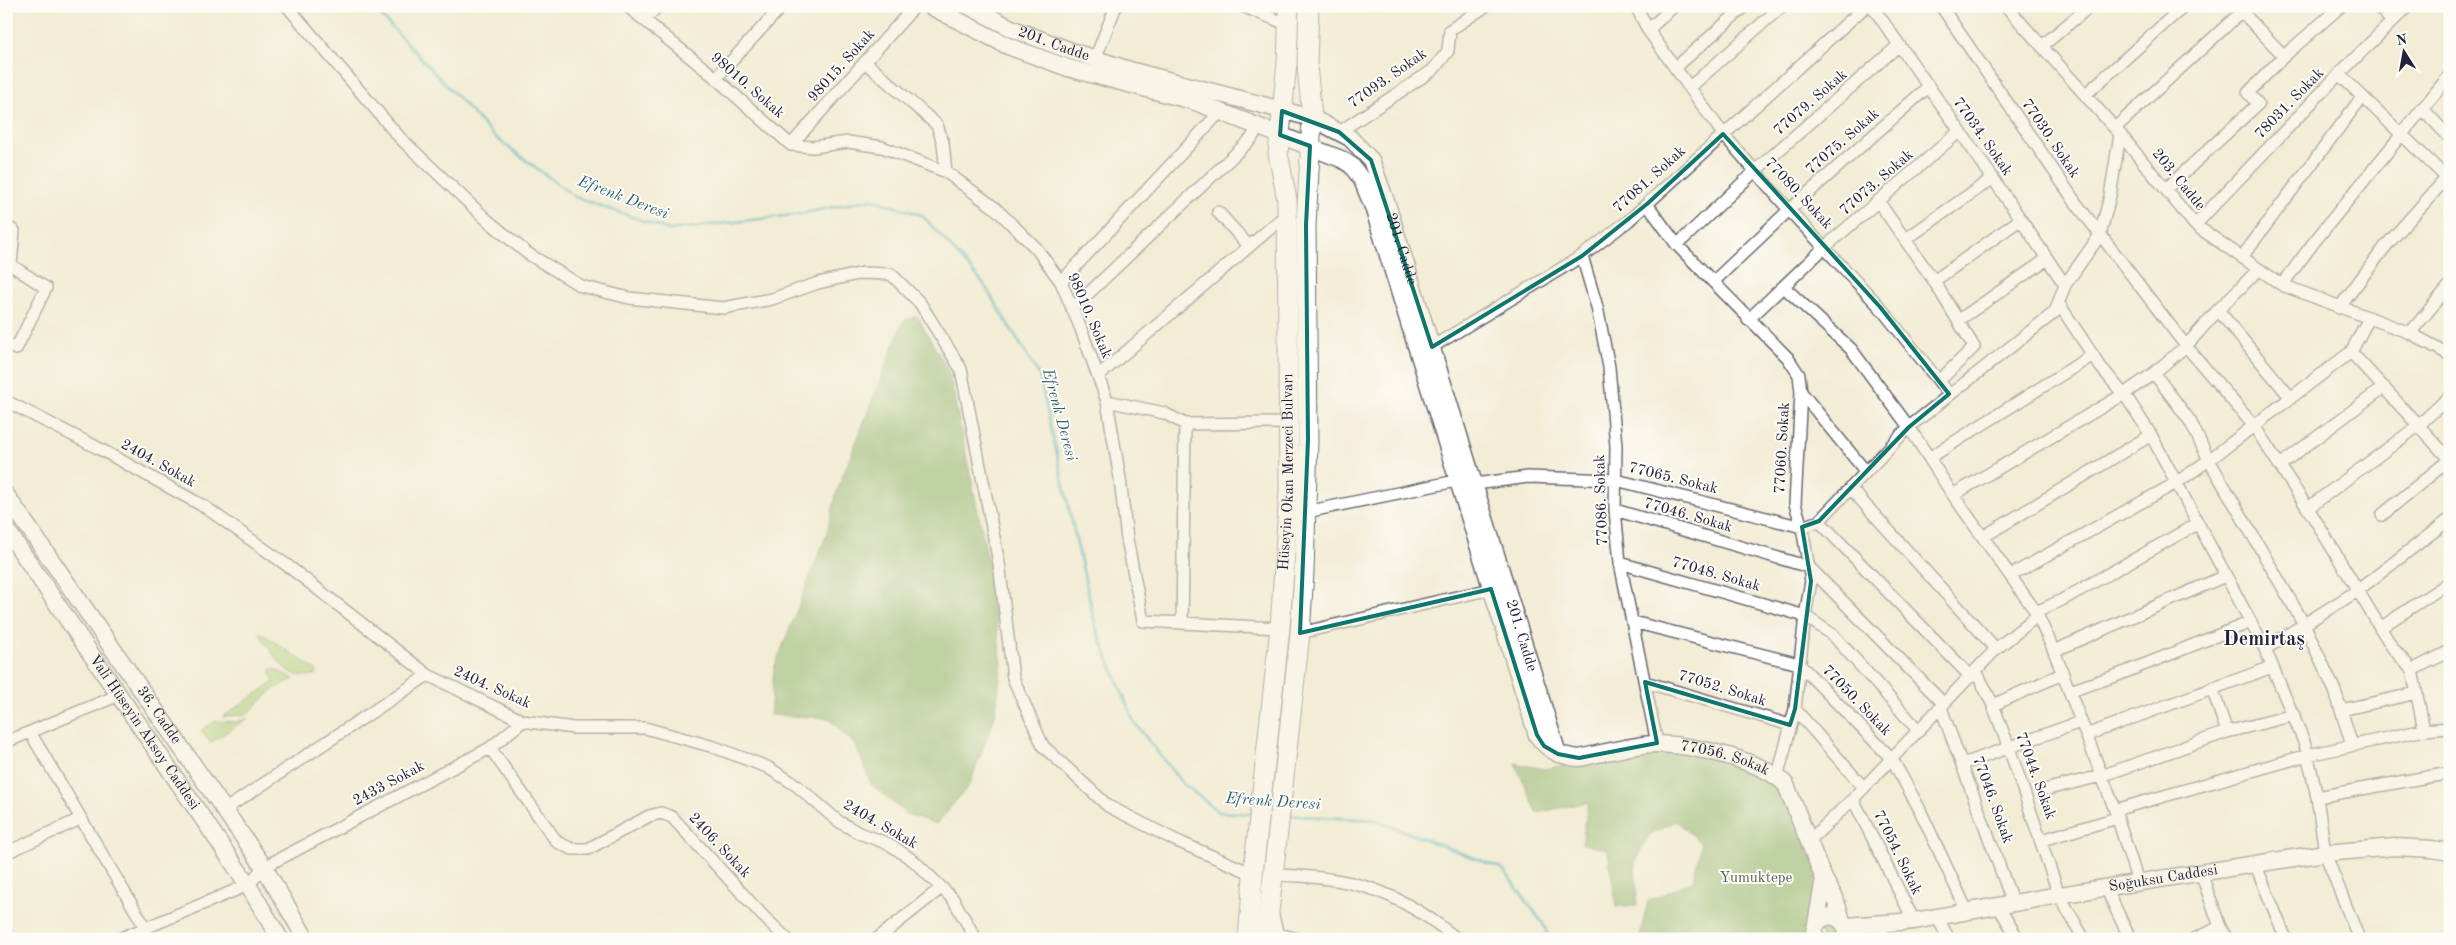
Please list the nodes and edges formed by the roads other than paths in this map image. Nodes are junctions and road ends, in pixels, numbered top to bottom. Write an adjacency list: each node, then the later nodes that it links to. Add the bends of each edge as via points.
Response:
1 (286, 6): 212 (street, via 400,138 486,220 527,253 581,286 629,298 723,308 772,299 818,283 863,273 891,274 920,303 961,369 999,563 1013,678 1043,746 1108,806 1177,841)
2 (627, 6): 27 (street, 98010. Sokak)
3 (658, 6): 27 (street)
4 (782, 6): 38 (street)
5 (915, 6): 34 (street, 98015. Sokak)
6 (930, 6): 44 (street, 201. Cadde, via 1008,46 1068,68)
7 (968, 6): 33 (street, 201. Cadde, via 1014,29)
8 (1116, 6): 33 (street)
9 (1242, 6): 26 (street)
10 (1309, 6): 46 (main road, Hüseyin Okan Merzeci Bulvarı, via 1307,65)
11 (1486, 6): 50 (street, 77093. Sokak, via 1450,30 1448,51 1433,70)
12 (1636, 6): 29 (street, 77080. Sokak)
13 (1674, 6): 29 (street)
14 (1745, 6): 35 (street)
15 (1782, 6): 40 (street)
16 (1866, 6): 51 (street, 77081. Sokak)
17 (1872, 6): 30 (street, 77034. Sokak)
18 (1941, 6): 70 (street, 77030. Sokak)
19 (2090, 6): 31 (street)
20 (2184, 6): 41 (street)
21 (2341, 6): 32 (street)
22 (2378, 6): 28 (street)
23 (2408, 6): 28 (street, 78031. Sokak)
24 (2010, 8): 31 (street, 203. Cadde)
25 (2245, 9): 32 (street); 49 (street)
26 (1289, 16): 45 (main road, Hüseyin Okan Merzeci Bulvarı)
27 (644, 20): 38 (street, 98010. Sokak)
28 (2392, 22): 36 (street, 78031. Sokak)
29 (1648, 30): 35 (street, 77080. Sokak)
30 (1899, 45): 39 (street, 77034. Sokak); 57 (street, 77079. Sokak)
31 (2042, 46): 41 (street, 203. Cadde)
32 (2284, 56): 61 (street, via 2248,93 2258,104)
33 (1095, 58): 45 (street, 201. Cadde)
34 (866, 62): 55 (street, 98015. Sokak); 58 (street, via 937,125 943,143)
35 (1675, 68): 40 (street, 77080. Sokak)
36 (2339, 74): 42 (street); 68 (street, 78031. Sokak)
37 (2450, 75): 43 (street)
38 (716, 78): 55 (street, 98010. Sokak)
39 (1928, 87): 48 (street, 77034. Sokak); 64 (street, 77075. Sokak)
40 (1689, 88): 51 (street, 77080. Sokak)
41 (2086, 94): 49 (street, 203. Cadde)
42 (2362, 97): 53 (street); 76 (street)
43 (2422, 108): 53 (street); 54 (street)
44 (1221, 111): 47 (street, 201. Cadde); 81 (street)
45 (1282, 111): 46 (street, 201. Cadde); 52 (main road, Hüseyin Okan Merzeci Bulvarı)
46 (1312, 118): 50 (street, 201. Cadde); 56 (main road, Hüseyin Okan Merzeci Bulvarı)
47 (1258, 128): 52 (street, 201. Cadde); 89 (street, via 1251,139)
48 (1960, 131): 59 (street, 77034. Sokak); 62 (street, 77073. Sokak)
49 (2118, 131): 61 (street, 203. Cadde); 70 (street, via 2110,196)
50 (1339, 132): 97 (street, 201. Cadde, via 1350,138 1371,160)
51 (1723, 134): 57 (street, 77080. Sokak); 63 (street, 77081. Sokak)
52 (1280, 135): 56 (street, 201. Cadde); 66 (main road, Hüseyin Okan Merzeci Bulvarı, via 1278,153)
53 (2400, 135): 60 (street); 83 (street)
54 (2450, 138)
55 (792, 145): 58 (street, 98010. Sokak, via 813,147 848,142 882,147)
56 (1310, 146): 124 (street, 201. Cadde, via 1351,165 1362,180); 132 (main road, Hüseyin Okan Merzeci Bulvarı, via 1306,225)
57 (1755, 171): 64 (street, 77080. Sokak); 72 (street, 77079. Sokak)
58 (946, 172): 81 (street, 98010. Sokak, via 995,208 1036,248)
59 (1993, 178): 67 (street, 77034. Sokak); 71 (street)
60 (2448, 178): 88 (street, via 2385,247)
61 (2166, 189): 68 (street, 203. Cadde)
62 (1878, 201): 71 (street); 74 (street, 77073. Sokak)
63 (1647, 204): 72 (street, 77060. Sokak); 75 (street, 77081. Sokak)
64 (1789, 210): 74 (street, 77080. Sokak); 82 (street, 77075. Sokak)
65 (1218, 212): 73 (street)
66 (1287, 214): 73 (street); 112 (main road, Hüseyin Okan Merzeci Bulvarı)
67 (2021, 219): 77 (street, 77034. Sokak); 80 (street)
68 (2195, 225): 76 (street, 203. Cadde)
69 (6, 226): 78 (street, via 14,231)
70 (2100, 235): 85 (street); 96 (street, 77030. Sokak)
71 (1906, 239): 80 (street)
72 (1677, 245): 82 (street, 77060. Sokak)
73 (1248, 246): 102 (street)
74 (1826, 246): 86 (street, 77073. Sokak); 103 (street, 77080. Sokak)
75 (1582, 256): 97 (street, 77081. Sokak); 123 (street, 77086. Sokak, via 1609,366)
76 (2242, 257): 79 (street, 203. Cadde)
77 (2047, 258): 85 (street, 77034. Sokak); 93 (street)
78 (9, 263): 95 (street, via 46,288 16,349)
79 (2259, 269): 83 (street, 203. Cadde); 90 (street)
80 (1934, 281): 93 (street)
81 (1061, 282): 89 (street, 98010. Sokak)
82 (1713, 282): 92 (street, 77060. Sokak)
83 (2282, 285): 88 (street, 203. Cadde)
84 (2450, 285): 94 (street)
85 (2065, 286): 87 (street)
86 (1784, 287): 92 (street, 77073. Sokak); 116 (street, via 1851,349)
87 (2059, 304): 99 (street); 106 (street, via 2056,312)
88 (2339, 308): 91 (street, 203. Cadde)
89 (1072, 309): 102 (street, 98010. Sokak)
90 (2218, 310): 96 (street); 108 (street)
91 (2369, 318): 94 (street, 203. Cadde); 98 (street)
92 (1748, 320): 105 (street, 77060. Sokak, via 1788,358 1799,375)
93 (1959, 320): 103 (street, via 1974,347)
94 (2410, 333): 100 (street, 203. Cadde)
95 (6, 344)
96 (2186, 346): 101 (street); 114 (street, 77030. Sokak)
97 (1432, 348): 126 (street, 201. Cadde)
98 (2351, 352): 104 (street); 108 (street)
99 (2093, 355): 107 (street); 118 (street)
100 (2450, 355)
101 (2154, 373): 107 (street); 119 (street, via 2190,420)
102 (1098, 376): 110 (street, 98010. Sokak)
103 (1939, 381): 106 (street, 77080. Sokak)
104 (2384, 387): 115 (street); 121 (street)
105 (1801, 392): 122 (street); 137 (street, 77060. Sokak, via 1795,504)
106 (1950, 394): 116 (street)
107 (2124, 394): 117 (street); 129 (street)
108 (2291, 398): 114 (street)
109 (6, 401): 165 (street, 2404. Sokak, via 205,507 288,566)
110 (1107, 401): 113 (street, via 1164,413); 151 (street, 98010. Sokak, via 1127,540 1143,621)
111 (2448, 401): 115 (street)
112 (1288, 423): 113 (street); 153 (main road, Hüseyin Okan Merzeci Bulvarı, via 1289,492)
113 (1185, 424): 151 (street)
114 (2254, 426): 119 (street); 121 (street, 77030. Sokak)
115 (2418, 426): 120 (street); 130 (street)
116 (1909, 427): 118 (street); 122 (street)
117 (2151, 435): 125 (street); 139 (street)
118 (1929, 458): 129 (street)
119 (2209, 460): 125 (street); 152 (street)
120 (2450, 460): 133 (street)
121 (2280, 465): 130 (street, 77030. Sokak)
122 (1866, 472): 127 (street)
123 (1616, 480): 126 (street, 77065. Sokak, via 1528,477); 131 (street, 77086. Sokak); 137 (street, 77065. Sokak)
124 (1456, 481): 132 (street); 145 (street, 201. Cadde)
125 (2176, 483): 136 (street); 142 (street)
126 (1475, 484): 191 (street, 201. Cadde)
127 (1850, 488): 135 (street); 156 (street)
128 (6, 495): 202 (street, 36. Cadde)
129 (1953, 495): 139 (street)
130 (2308, 508): 146 (street, 77030. Sokak)
131 (1615, 510): 140 (street, 77086. Sokak); 141 (street, 77046. Sokak)
132 (1306, 512): 155 (main road, Hüseyin Okan Merzeci Bulvarı)
133 (2382, 516)
134 (2450, 519): 146 (street)
135 (1819, 520): 137 (street); 163 (street, 77044. Sokak)
136 (2197, 524): 143 (street); 147 (street)
137 (1802, 527): 141 (street, 77060. Sokak)
138 (6, 530): 170 (street, Vali Hüseyin Aksoy Caddesi)
139 (1983, 537): 142 (street)
140 (1620, 563): 148 (street, 77048. Sokak); 149 (street, 77086. Sokak)
141 (1809, 567): 148 (street, 77060. Sokak, via 1812,582); 172 (street)
142 (2011, 575): 147 (street)
143 (2225, 576): 150 (street); 158 (street)
144 (2450, 582): 154 (street)
145 (1491, 589): 155 (street); 191 (street, 201. Cadde, via 1532,724 1544,746)
146 (2356, 590): 152 (street); 154 (street, 77030. Sokak)
147 (2036, 614): 156 (street); 158 (street)
148 (1804, 616): 160 (street, 77060. Sokak); 181 (street, 77048. Sokak, via 1832,635)
149 (1633, 622): 160 (street, 77050. Sokak); 166 (street, 77086. Sokak)
150 (2251, 622): 157 (street); 168 (street)
151 (1182, 623): 153 (street)
152 (2304, 624): 157 (street); 174 (street)
153 (1280, 628): 185 (main road, Hüseyin Okan Merzeci Bulvarı)
154 (2380, 628): 162 (street, 77030. Sokak)
155 (1300, 633): 185 (main road, Hüseyin Okan Merzeci Bulvarı)
156 (1996, 649): 163 (street)
157 (2265, 649): 161 (street)
158 (2054, 651): 164 (street)
159 (2450, 651): 162 (street)
160 (1799, 664): 173 (street, 77060. Sokak); 193 (street, 77050. Sokak)
161 (2272, 667): 167 (street); 175 (street)
162 (2412, 670): 169 (street)
163 (1973, 674): 171 (street, 77044. Sokak); 172 (street)
164 (2062, 674): 168 (street); 171 (street)
165 (428, 675): 176 (street, 2404. Sokak); 202 (street)
166 (1645, 682): 178 (street, 77052. Sokak); 187 (street, 77086. Sokak)
167 (2212, 688): 183 (street); 184 (street)
168 (2070, 691): 177 (street)
169 (2417, 693): 174 (street); 180 (street)
170 (119, 695): 182 (street); 217 (street, Vali Hüseyin Aksoy Caddesi)
171 (1993, 705): 190 (street, 77044. Sokak)
172 (1942, 706): 181 (street); 194 (street, 77046. Sokak)
173 (1795, 709): 178 (street, 77060. Sokak); 198 (street)
174 (2341, 710): 188 (street)
175 (2294, 715): 183 (street); 192 (street)
176 (523, 721): 189 (street, 2433 Sokak); 218 (street, 2404. Sokak, via 574,728 645,728 767,766 796,785 838,821 889,844 914,861)
177 (2080, 722): 184 (street); 190 (street)
178 (1790, 725): 196 (street, 77060. Sokak)
179 (2450, 728): 180 (street)
180 (2424, 730): 188 (street)
181 (1919, 731): 193 (street)
182 (30, 732): 186 (street); 204 (street)
183 (2227, 732): 197 (street)
184 (2086, 735): 197 (street)
185 (1278, 740): 212 (main road, Hüseyin Okan Merzeci Bulvarı); 213 (main road, Hüseyin Okan Merzeci Bulvarı)
186 (6, 742)
187 (1657, 744): 191 (street, 77056. Sokak, via 1579,758); 196 (street, 77056. Sokak, via 1735,758)
188 (2352, 745): 192 (street)
189 (490, 748): 211 (street, 2433 Sokak); 236 (street, 2406. Sokak, via 557,842 572,849 588,849 649,816 661,813 672,817)
190 (2009, 748): 194 (street); 206 (street, 77044. Sokak)
191 (1558, 754)
192 (2308, 755): 200 (street); 203 (street)
193 (1892, 759): 198 (street); 222 (street, 77050. Sokak, via 1919,808)
194 (1963, 764): 221 (street, 77046. Sokak)
195 (2450, 773): 200 (street)
196 (1778, 775): 205 (street, 77056. Sokak, via 1786,785)
197 (2101, 776): 199 (street); 203 (street)
198 (1864, 788): 201 (street)
199 (2048, 788)
200 (2317, 798): 209 (street)
201 (1853, 799): 205 (street); 224 (street, 77054. Sokak)
202 (224, 810): 211 (street, 36. Cadde)
203 (2116, 814): 206 (street); 216 (street)
204 (80, 819): 208 (street); 225 (street)
205 (1810, 840): 215 (street, 77056. Sokak)
206 (2042, 840): 220 (street, 77044. Sokak)
207 (2450, 852): 209 (street, Soğuksu Caddesi, via 2395,847)
208 (6, 853)
209 (2325, 853): 210 (street, Soğuksu Caddesi); 249 (street)
210 (2256, 866): 214 (street, Soğuksu Caddesi); 248 (street)
211 (264, 867): 217 (street); 235 (street, 36. Cadde)
212 (1253, 869): 239 (main road, Hüseyin Okan Merzeci Bulvarı)
213 (1273, 869): 231 (main road, Hüseyin Okan Merzeci Bulvarı, via 1269,904); 241 (street, via 1370,886 1409,904)
214 (2201, 873): 216 (street, Soğuksu Caddesi); 226 (street)
215 (1824, 879): 228 (street); 229 (street, 77056. Sokak)
216 (2138, 882): 219 (street, Soğuksu Caddesi)
217 (248, 885): 225 (street); 234 (street, Vali Hüseyin Aksoy Caddesi)
218 (941, 888): 237 (street); 238 (street, 2404. Sokak, via 953,899)
219 (2106, 888): 220 (street, Soğuksu Caddesi); 245 (street)
220 (2059, 895): 221 (street, Soğuksu Caddesi); 244 (street, 77044. Sokak)
221 (2006, 904): 222 (street, Soğuksu Caddesi); 243 (street, 77046. Sokak)
222 (1967, 911): 223 (street, Soğuksu Caddesi)
223 (1937, 917): 224 (street, Soğuksu Caddesi); 242 (street)
224 (1914, 921): 227 (street, Soğuksu Caddesi)
225 (145, 927): 233 (street)
226 (2220, 927): 246 (street); 247 (street)
227 (1881, 931): 229 (street)
228 (1814, 933): 229 (street, via 1826,917 1832,916)
229 (1849, 933)
230 (6, 934): 232 (street)
231 (1274, 937): 240 (street)
232 (9, 939)
233 (119, 939)
234 (280, 939)
235 (306, 939)
236 (787, 939)
237 (877, 939)
238 (976, 939)
239 (1248, 939)
240 (1299, 939)
241 (1457, 939)
242 (1949, 939)
243 (2018, 939)
244 (2084, 939)
245 (2130, 939)
246 (2194, 939)
247 (2227, 939)
248 (2286, 939)
249 (2359, 939)

